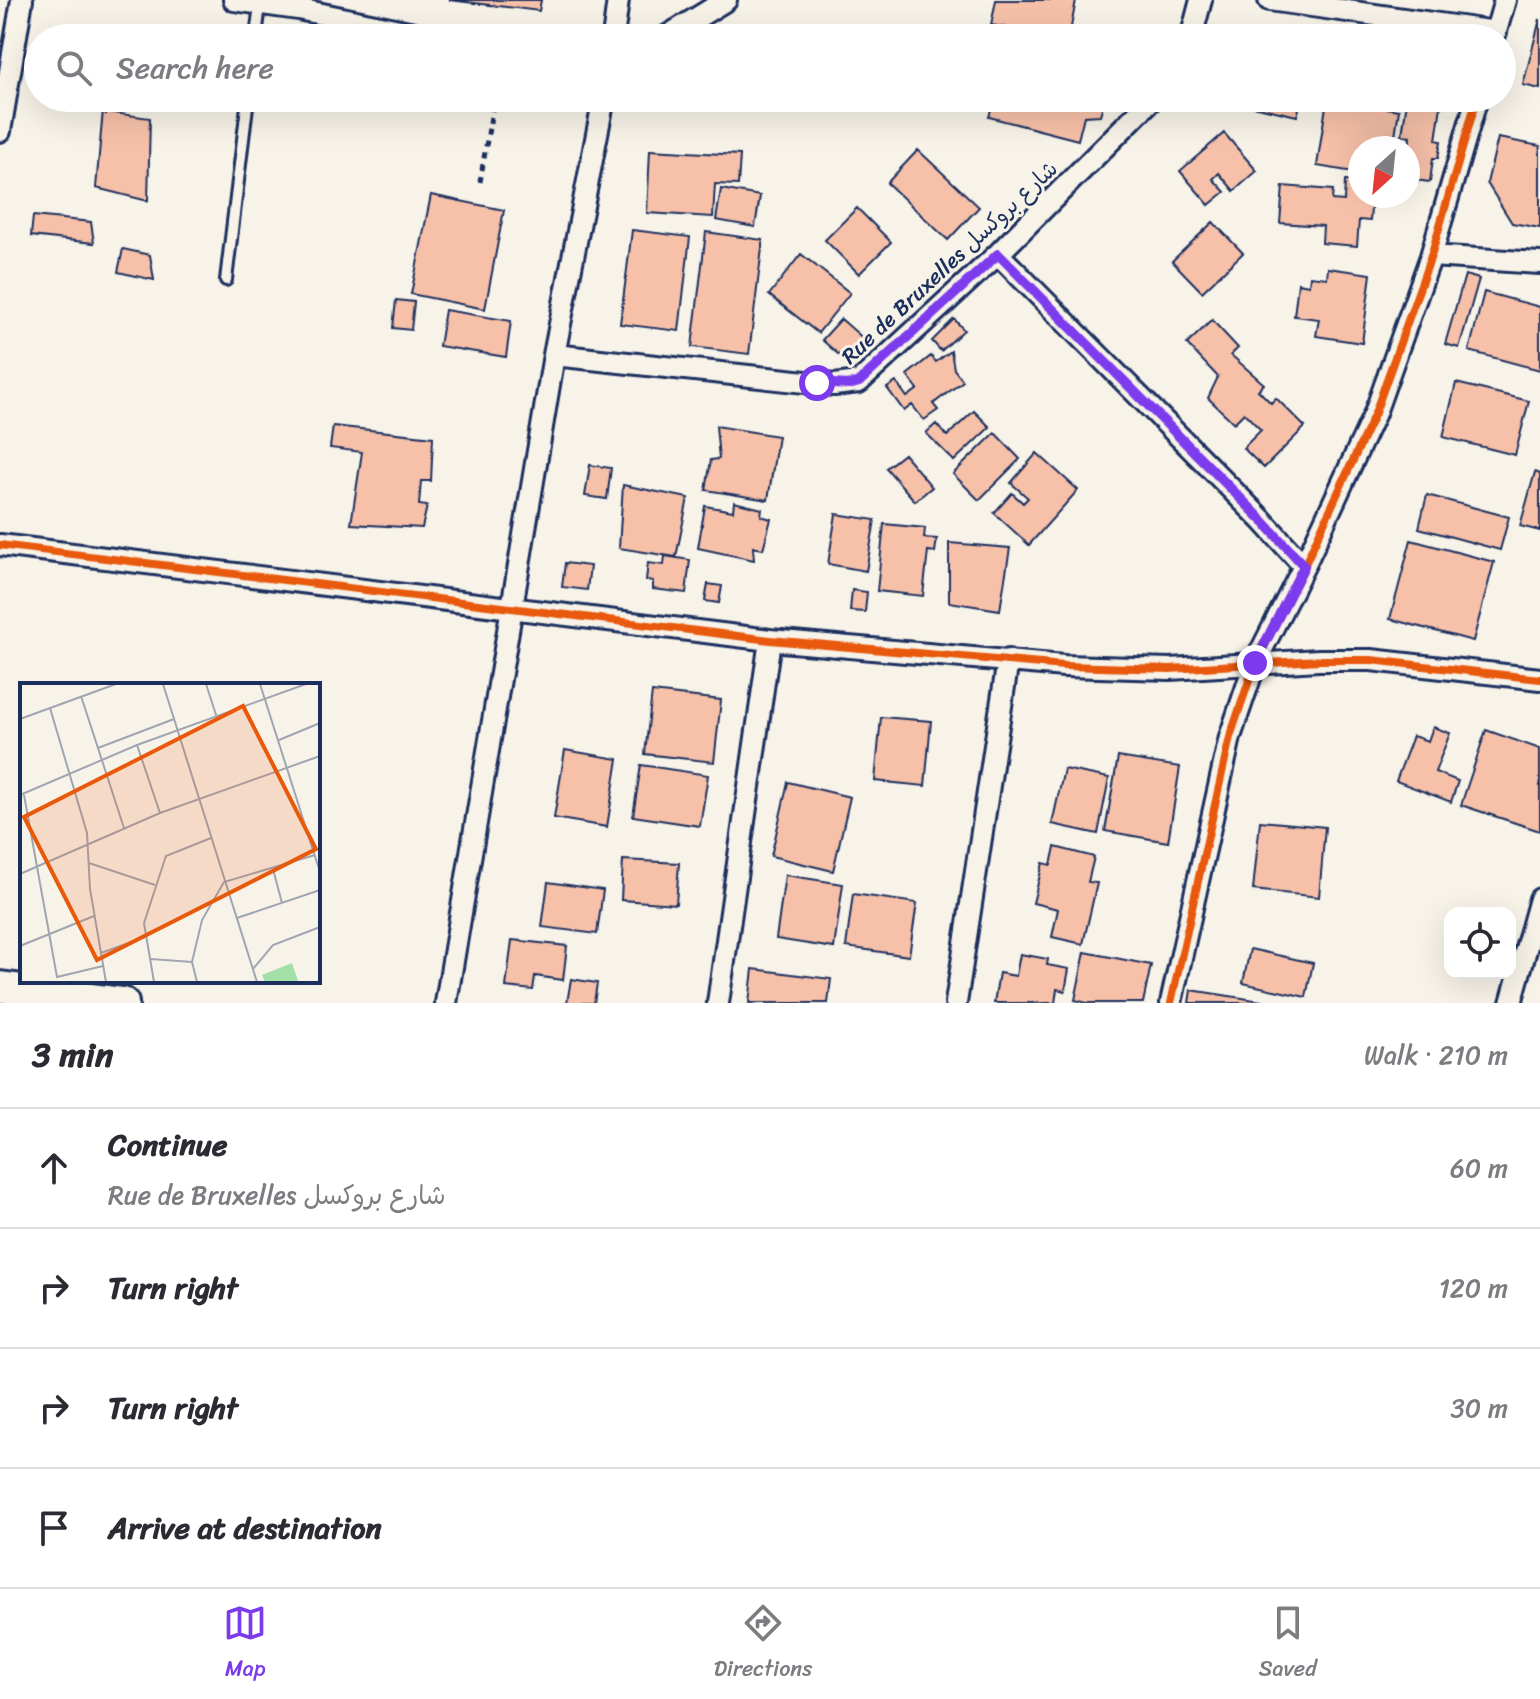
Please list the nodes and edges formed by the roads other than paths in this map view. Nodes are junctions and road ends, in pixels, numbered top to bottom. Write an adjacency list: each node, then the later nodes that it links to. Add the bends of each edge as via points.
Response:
1 (22, 0): 21 (street)
2 (234, 0): 8 (street)
3 (618, 0): 12 (street)
4 (726, 0): 13 (street)
5 (1201, 0): 14 (street)
6 (1269, 0): 15 (street)
7 (1505, 0): 16 (street)
8 (260, 4): 9 (street); 10 (lane)
9 (299, 5): 11 (street)
10 (258, 24)
11 (379, 24)
12 (615, 24)
13 (687, 24)
14 (1195, 24)
15 (1424, 24)
16 (1498, 24)
17 (246, 112): 25 (lane)
18 (601, 112): 26 (street)
19 (1139, 112): 22 (street, Rue de Bruxelles شارع بروكسل)
20 (1473, 112): 23 (street)
21 (0, 131)
22 (998, 254): 26 (street, Rue de Bruxelles شارع بروكسل, via 859,382 849,385); 28 (street)
23 (1431, 256): 24 (street); 28 (street, via 1375,413)
24 (1540, 263)
25 (226, 280)
26 (554, 355): 29 (street)
27 (0, 545): 29 (street)
28 (1304, 566): 32 (street)
29 (512, 608): 30 (street); 37 (street)
30 (770, 640): 31 (street); 38 (street)
31 (1008, 660): 32 (street, via 1170,669); 39 (street)
32 (1255, 663): 33 (street, via 1371,660); 40 (street, via 1230,737)
33 (1540, 679)
34 (1540, 899): 41 (street)
35 (0, 987): 36 (street)
36 (123, 1003)
37 (446, 1003)
38 (718, 1003)
39 (956, 1003)
40 (1171, 1003)
41 (1511, 1003)

